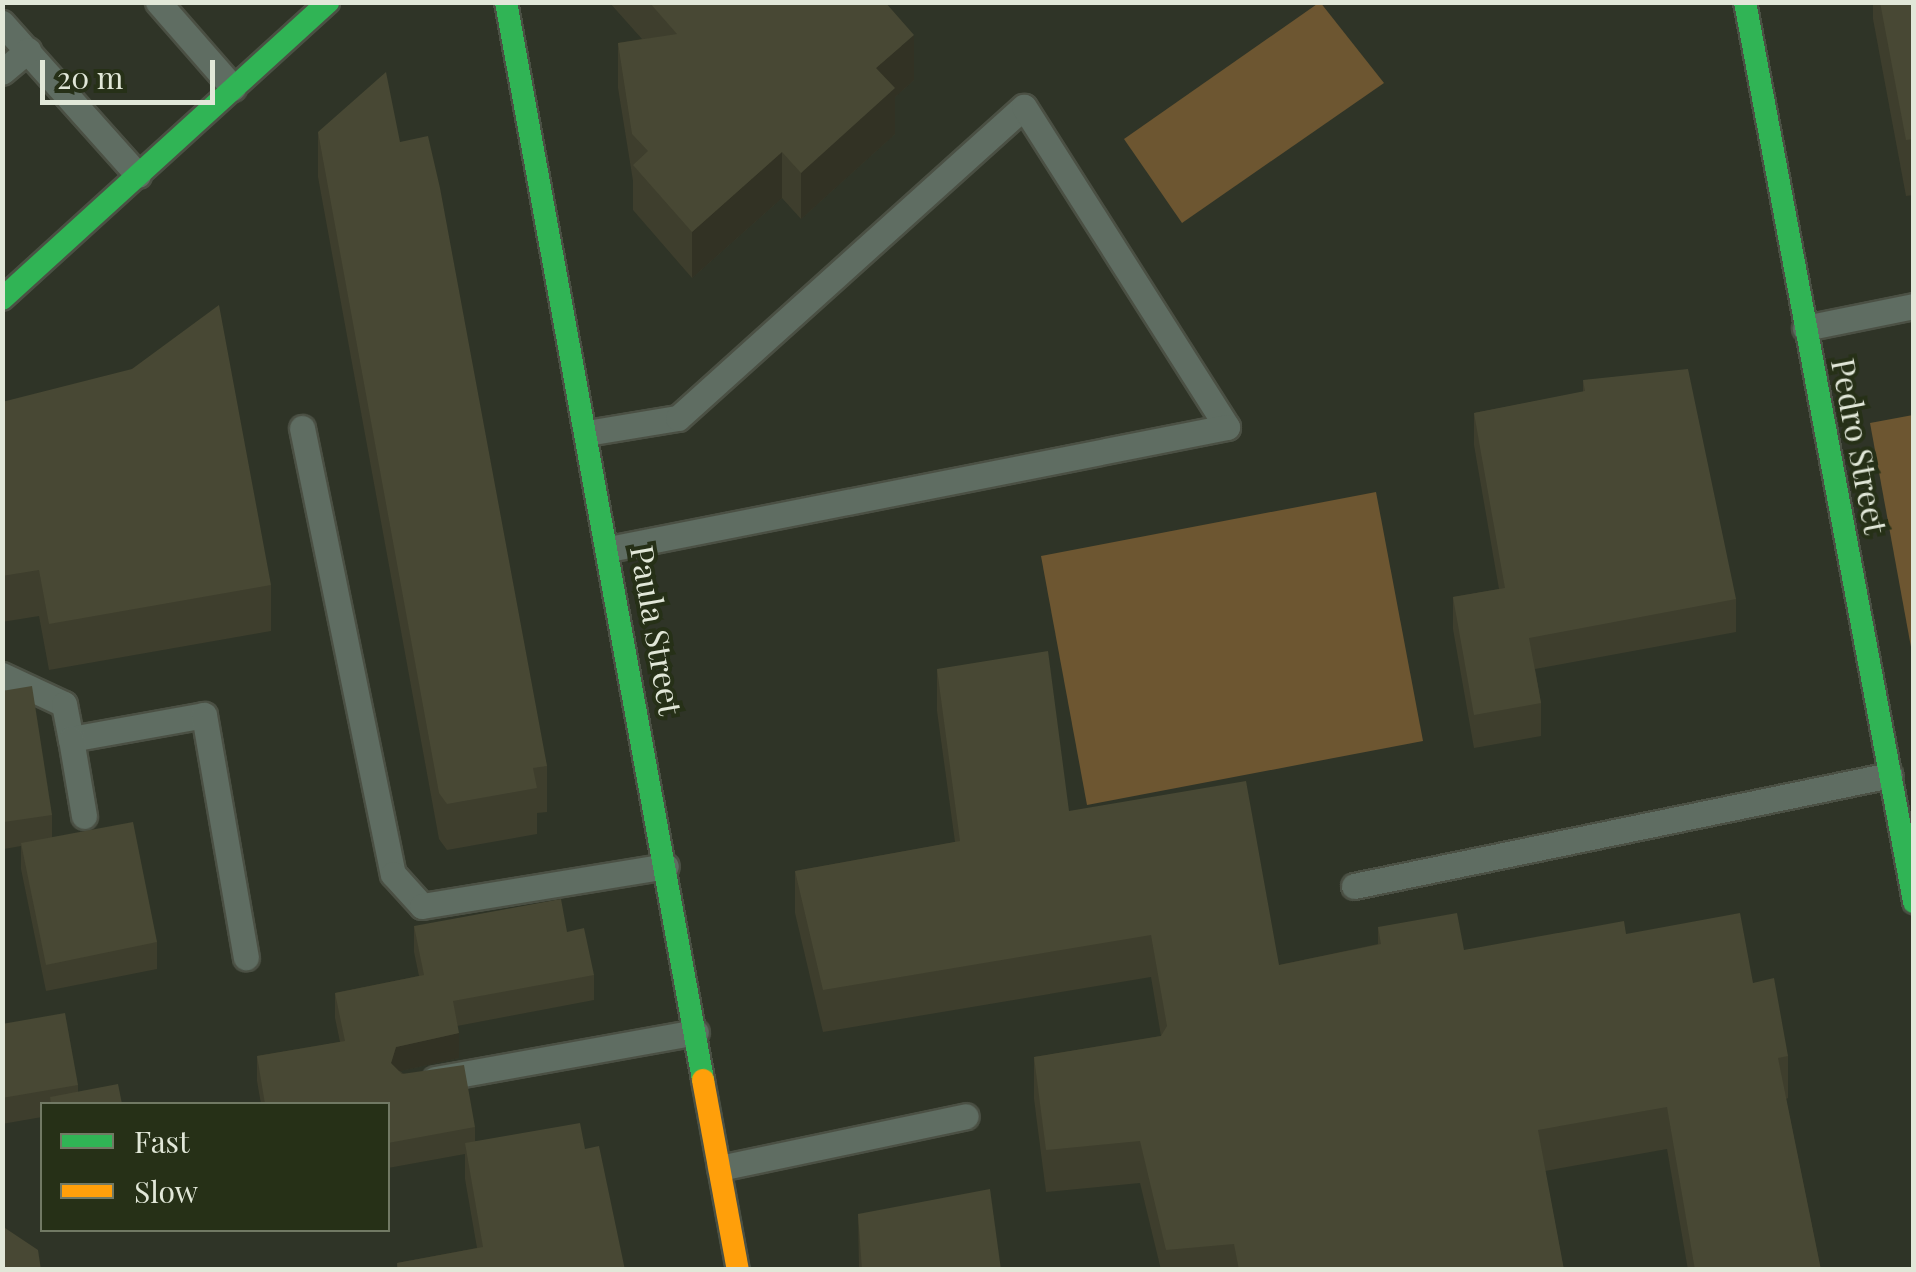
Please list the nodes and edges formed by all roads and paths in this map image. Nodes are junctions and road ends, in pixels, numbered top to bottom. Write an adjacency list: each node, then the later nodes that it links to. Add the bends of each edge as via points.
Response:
1 (158, 2): 8 (lane)
2 (328, 2): 8 (street)
3 (506, 2): 14 (street, Paula Street)
4 (1746, 2): 12 (street, Pedro Street)
5 (2, 23): 6 (lane)
6 (28, 50): 7 (lane); 9 (lane)
7 (2, 72)
8 (233, 88): 9 (street)
9 (138, 176): 10 (street)
10 (7, 287)
11 (1914, 306): 12 (lane)
12 (1804, 328): 18 (street, Pedro Street)
13 (302, 428): 20 (lane, via 393,874 422,906)
14 (587, 433): 15 (street, Paula Street); 15 (lane, via 678,418 1024,107 1227,427)
15 (609, 549): 20 (street, Paula Street)
16 (2, 675): 17 (lane, via 64,704)
17 (70, 740): 19 (lane); 23 (lane, via 204,715)
18 (1890, 774): 21 (lane); 22 (street, Pedro Street)
19 (84, 816)
20 (666, 866): 24 (street, Paula Street)
21 (1354, 886)
22 (1914, 902)
23 (246, 957)
24 (696, 1032): 25 (lane); 27 (street, Paula Street)
25 (407, 1084)
26 (966, 1116): 27 (lane)
27 (720, 1168): 28 (street, Paula Street)
28 (738, 1270)

